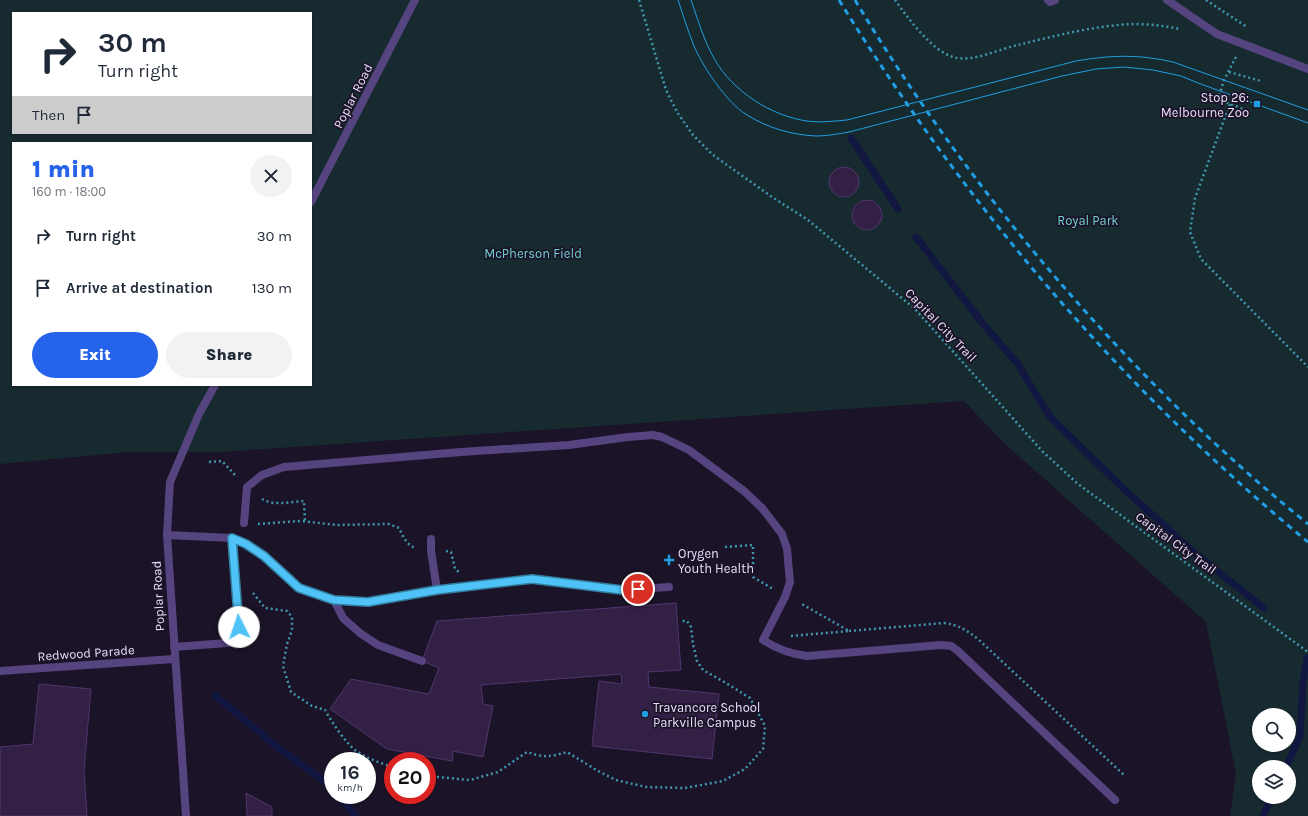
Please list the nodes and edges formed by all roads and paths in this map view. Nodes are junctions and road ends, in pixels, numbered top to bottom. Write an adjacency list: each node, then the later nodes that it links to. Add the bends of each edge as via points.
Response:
1 (415, 0): 12 (street, Poplar Road)
2 (640, 0): 27 (path, Capital City Trail, via 666,90 681,118 708,150 736,173 808,220 915,309 1043,452 1078,484)
3 (895, 0): 5 (path, via 928,40 954,58 982,56 1014,45 1107,26 1144,24)
4 (1167, 0): 7 (street, via 1217,34)
5 (1187, 31)
6 (1237, 55): 8 (path)
7 (1308, 69)
8 (1229, 72): 9 (path); 10 (path, via 1218,99)
9 (1261, 81)
10 (1230, 104): 11 (path); 13 (path, via 1195,198 1190,232 1201,259)
11 (1250, 112)
12 (312, 200)
13 (1308, 367)
14 (214, 386): 16 (street, Poplar Road, via 199,414 170,482)
15 (244, 523): 19 (path, via 300,521 338,525 389,524 399,528 405,540 413,547); 33 (street, via 247,487 262,475 284,467 569,445 640,436 662,437 689,450 744,491 762,508 782,534 787,549 790,582 785,597 762,640 793,654 807,656 951,646)
16 (167, 535): 17 (street); 26 (street, Poplar Road)
17 (232, 538): 24 (street, via 264,556 299,588); 26 (street, via 240,642)
18 (431, 539): 19 (street)
19 (431, 551): 20 (path, via 451,552 455,569); 23 (street)
20 (464, 576)
21 (668, 586): 23 (street, via 622,590 532,579)
22 (251, 587): 31 (path, via 265,608 287,611 292,617 292,630 282,666 291,692 312,706 324,710 355,750)
23 (437, 590): 24 (street, via 368,602)
24 (334, 600): 29 (street, via 343,618 360,633 378,645)
25 (680, 621): 32 (path, via 686,621 691,627 697,661 703,670 750,698 765,726 763,749 745,769 723,781 685,788 646,787 616,780 567,752 540,757 527,752 498,772 470,780)
26 (174, 647): 28 (street, Poplar Road)
27 (1308, 652)
28 (174, 659): 30 (street, Redwood Parade); 34 (street, Poplar Road)
29 (422, 661)
30 (0, 671)
31 (384, 764)
32 (436, 777)
33 (1115, 800)
34 (186, 816)

